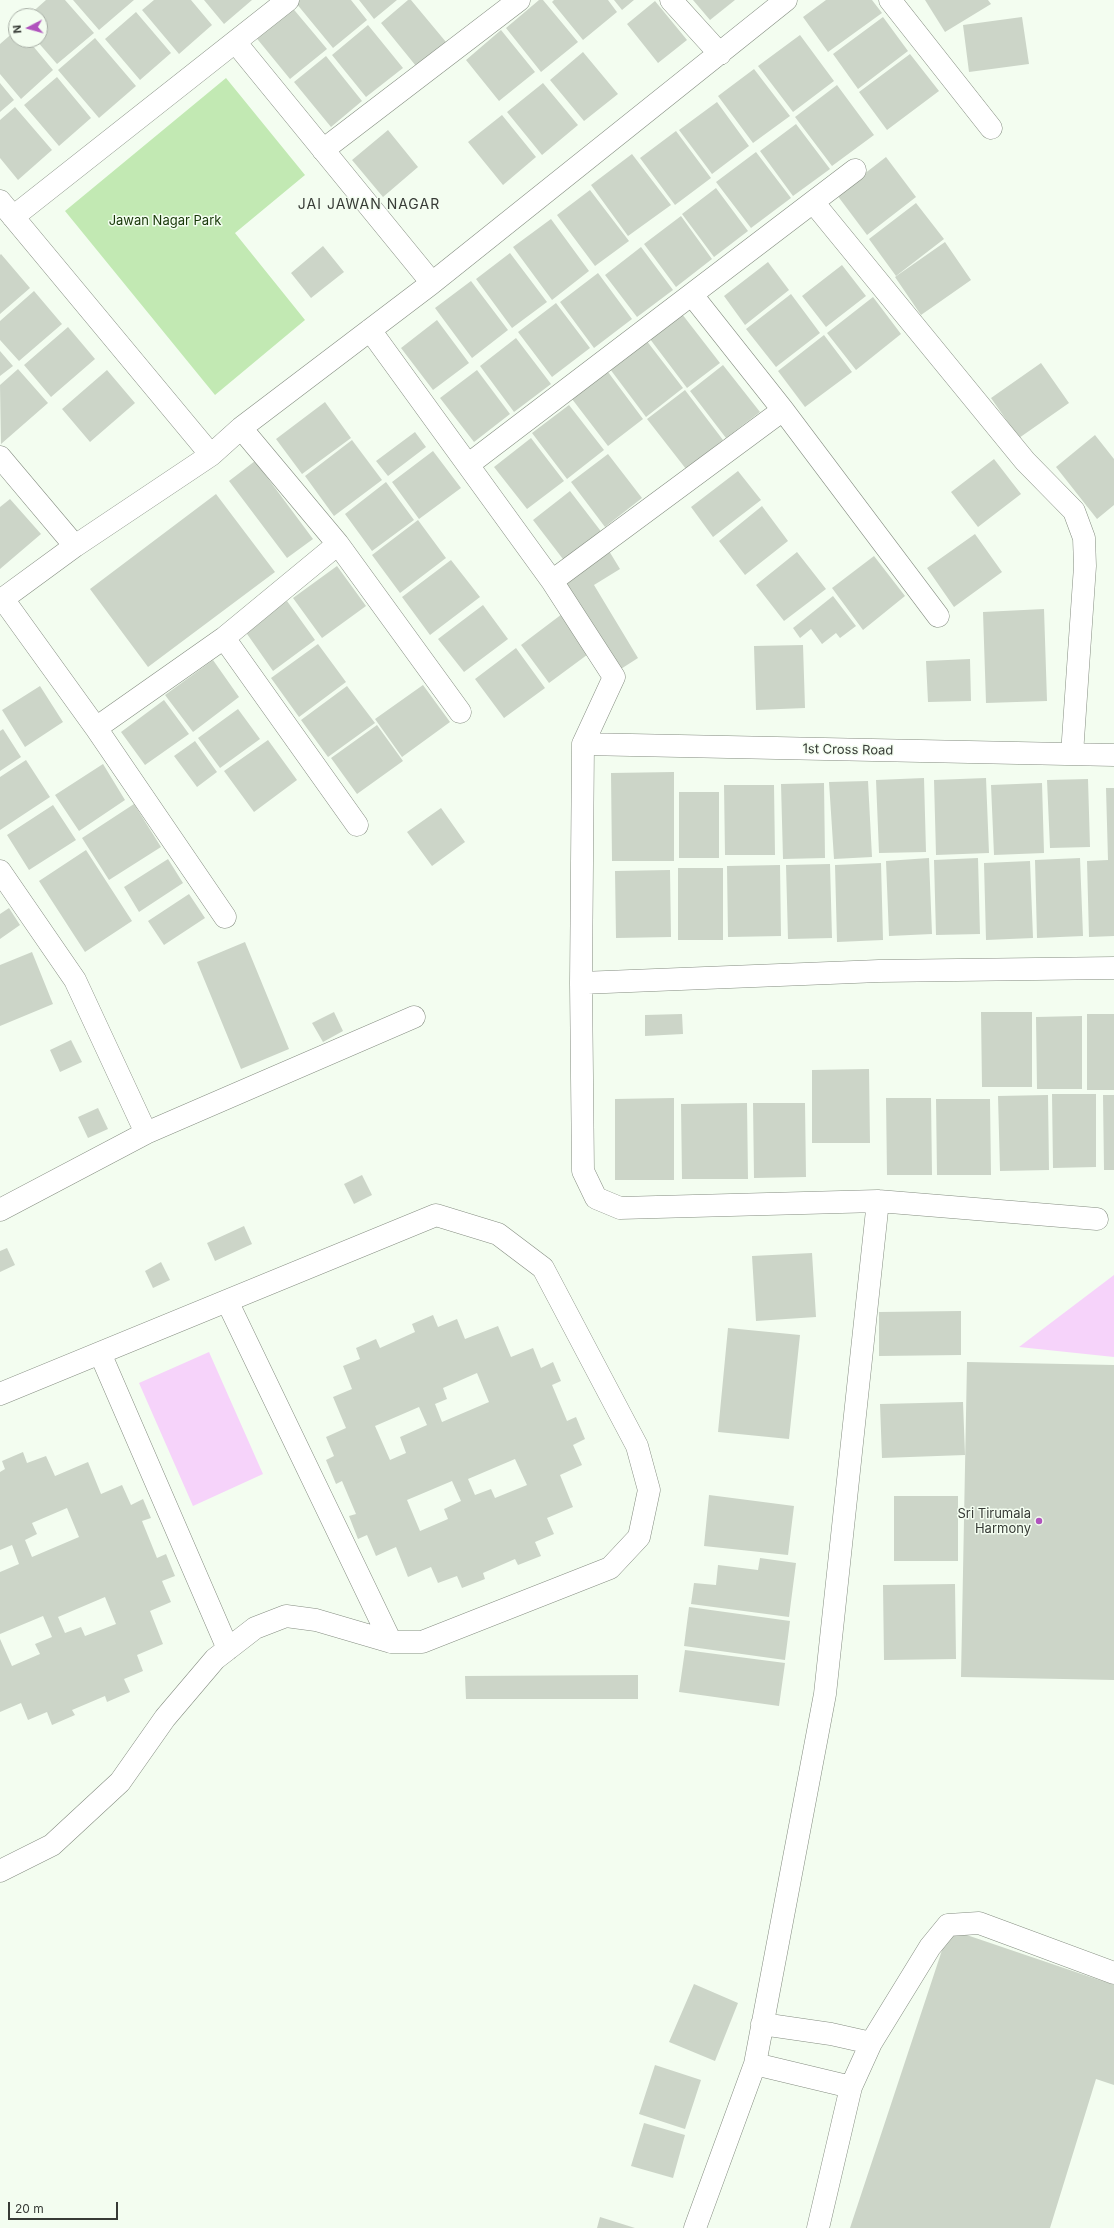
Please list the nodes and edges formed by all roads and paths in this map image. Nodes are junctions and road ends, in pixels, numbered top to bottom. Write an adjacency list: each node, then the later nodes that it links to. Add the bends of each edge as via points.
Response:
1 (288, 0): 6 (street)
2 (519, 0): 9 (street)
3 (671, 0): 7 (street)
4 (786, 0): 7 (street)
5 (890, 0): 8 (street)
6 (236, 42): 9 (street); 12 (street)
7 (720, 54): 13 (street)
8 (991, 128)
9 (323, 150): 13 (street)
10 (855, 170): 11 (street)
11 (813, 202): 14 (street); 30 (street, via 1025,461 1074,512 1084,538 1085,566)
12 (6, 209): 18 (street)
13 (432, 284): 15 (street)
14 (692, 295): 16 (street); 20 (street)
15 (370, 330): 17 (street); 20 (street)
16 (783, 410): 23 (street); 25 (street)
17 (241, 428): 18 (street); 21 (street)
18 (211, 455): 22 (street)
19 (0, 457): 22 (street)
20 (469, 464): 23 (street)
21 (338, 544): 26 (street); 27 (street)
22 (75, 546): 24 (street)
23 (552, 581): 29 (street, via 614,677)
24 (2, 600): 28 (street)
25 (938, 616)
26 (224, 638): 28 (street); 32 (street)
27 (460, 712)
28 (96, 728): 34 (street)
29 (583, 744): 30 (street, 1st Cross Road); 36 (street)
30 (1072, 754): 31 (street, 1st Cross Road)
31 (1114, 755)
32 (357, 825)
33 (0, 871): 38 (street, via 75,980)
34 (225, 916)
35 (1114, 968): 36 (street, via 879,971)
36 (580, 983): 39 (street, via 583,1172 596,1198 620,1208)
37 (414, 1017): 38 (street)
38 (146, 1133): 40 (street)
39 (878, 1201): 41 (street); 49 (street, via 825,1694)
40 (0, 1210)
41 (1097, 1219)
42 (227, 1301): 43 (street); 45 (street); 45 (street, via 436,1215 498,1234 543,1268 637,1446 649,1490 639,1537 610,1568 422,1642)
43 (100, 1353): 44 (street); 46 (street)
44 (0, 1394)
45 (391, 1642): 46 (street, via 316,1620 286,1616 255,1628)
46 (228, 1649): 47 (street, via 215,1659 164,1718 120,1782 52,1844)
47 (0, 1871)
48 (1114, 1973): 50 (street, via 979,1923 948,1925 930,1947)
49 (762, 2024): 50 (street); 51 (street)
50 (871, 2043): 52 (street)
51 (754, 2064): 52 (street); 53 (street)
52 (851, 2087): 54 (street)
53 (695, 2228)
54 (818, 2228)

